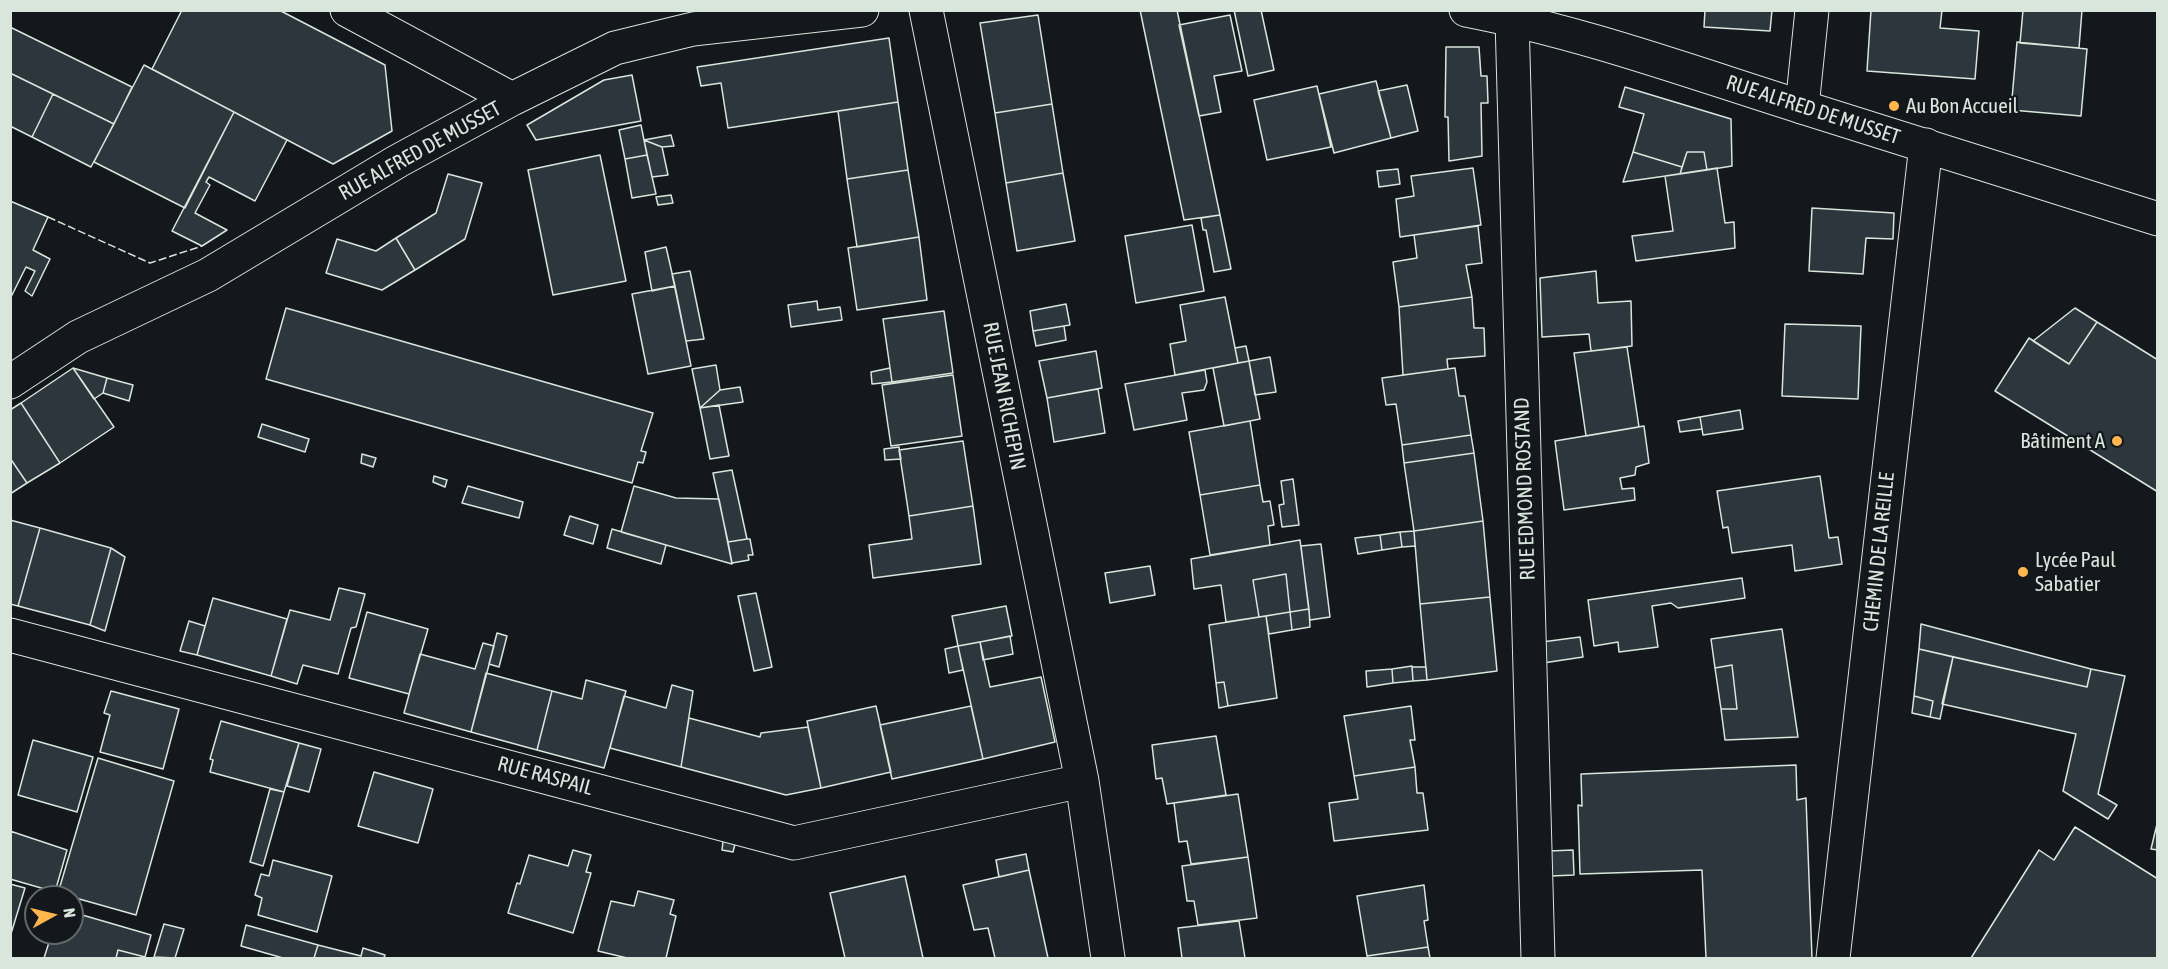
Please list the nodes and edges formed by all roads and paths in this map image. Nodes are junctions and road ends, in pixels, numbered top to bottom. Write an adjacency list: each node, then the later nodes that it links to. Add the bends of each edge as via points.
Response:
1 (347, 10): 8 (street)
2 (862, 10): 7 (street, RUE ALFRED DE MUSSET)
3 (926, 10): 14 (street, RUE JEAN RICHEPIN)
4 (1466, 10): 6 (street, RUE ALFRED DE MUSSET)
5 (1812, 10): 9 (street)
6 (1512, 19): 9 (street, RUE ALFRED DE MUSSET, via 1623,48); 16 (street, RUE EDMOND ROSTAND)
7 (694, 20): 8 (street, RUE ALFRED DE MUSSET, via 615,48)
8 (512, 99): 12 (street, RUE ALFRED DE MUSSET, via 398,161 208,275 78,338)
9 (1802, 107): 10 (street, RUE ALFRED DE MUSSET)
10 (1926, 145): 11 (street, RUE ALFRED DE MUSSET); 17 (street, CHEMIN DE LA REILLE)
11 (2157, 219)
12 (10, 382)
13 (10, 634): 14 (street, RUE RASPAIL, via 794,843)
14 (1082, 781): 15 (street, RUE JEAN RICHEPIN)
15 (1108, 958)
16 (1538, 958)
17 (1833, 958)

